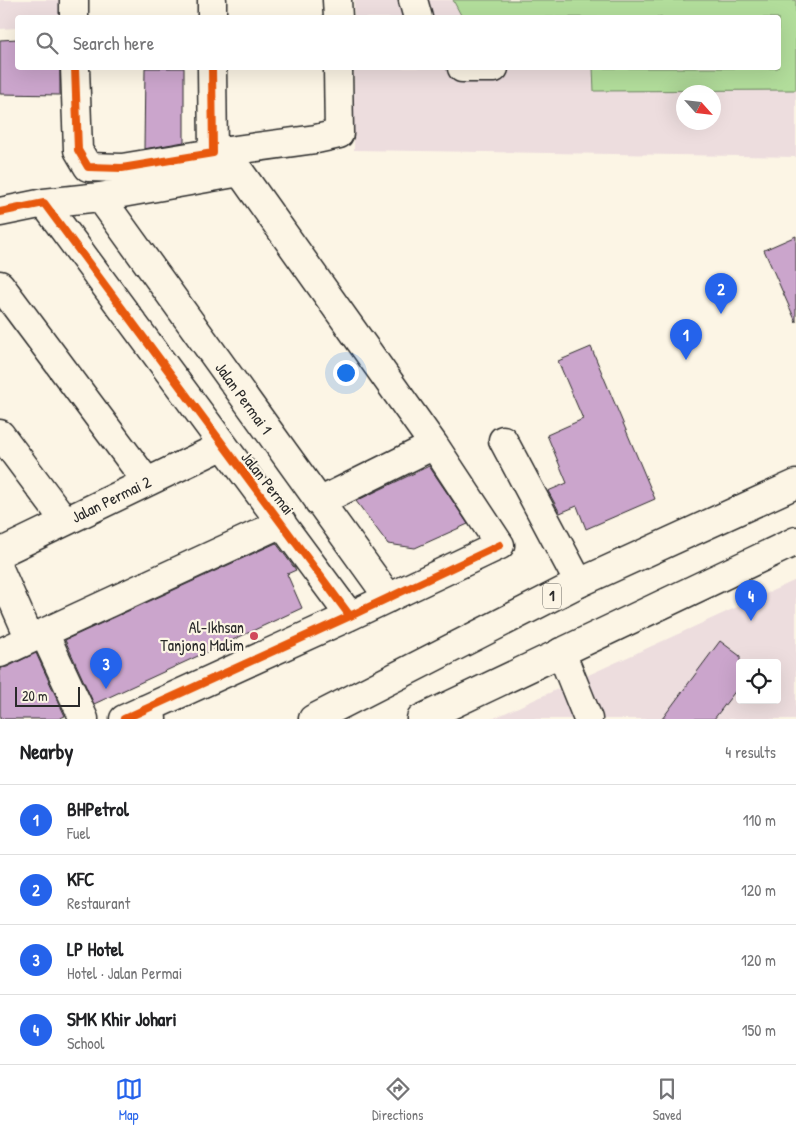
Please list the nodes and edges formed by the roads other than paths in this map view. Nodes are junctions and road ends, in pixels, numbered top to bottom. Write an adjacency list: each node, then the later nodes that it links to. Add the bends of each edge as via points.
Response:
1 (74, 0): 5 (street)
2 (212, 0): 6 (street)
3 (338, 0): 7 (street)
4 (413, 0): 8 (street)
5 (74, 15)
6 (212, 15)
7 (338, 15)
8 (417, 15)
9 (75, 70): 12 (street, via 78,150 88,167 122,168)
10 (212, 70): 12 (street)
11 (338, 70): 12 (street, via 339,134)
12 (228, 158): 13 (street); 19 (street)
13 (100, 197): 14 (street); 23 (street, Jalan Permai 1)
14 (44, 203): 15 (street); 20 (street, Jalan Permai)
15 (0, 212)
16 (0, 285): 21 (street)
17 (0, 434): 24 (street)
18 (503, 440): 29 (street)
19 (434, 445): 23 (street); 30 (street, via 500,545)
20 (222, 446): 21 (street, Jalan Permai 2); 25 (street, Jalan Permai)
21 (147, 482): 24 (street, Jalan Permai 2)
22 (796, 484): 29 (street, 1)
23 (319, 502): 30 (street, Jalan Permai 1)
24 (65, 521): 27 (street, Jalan Permai 2)
25 (282, 523): 31 (street, Jalan Permai); 32 (street)
26 (796, 541): 33 (street)
27 (0, 553)
28 (0, 571): 32 (street)
29 (579, 582): 37 (street, 1)
30 (389, 598): 31 (street)
31 (350, 616): 35 (street)
32 (37, 636): 34 (street); 36 (street)
33 (561, 652): 38 (street); 39 (street)
34 (0, 653)
35 (141, 717)
36 (84, 719)
37 (313, 719)
38 (421, 719)
39 (588, 719)

